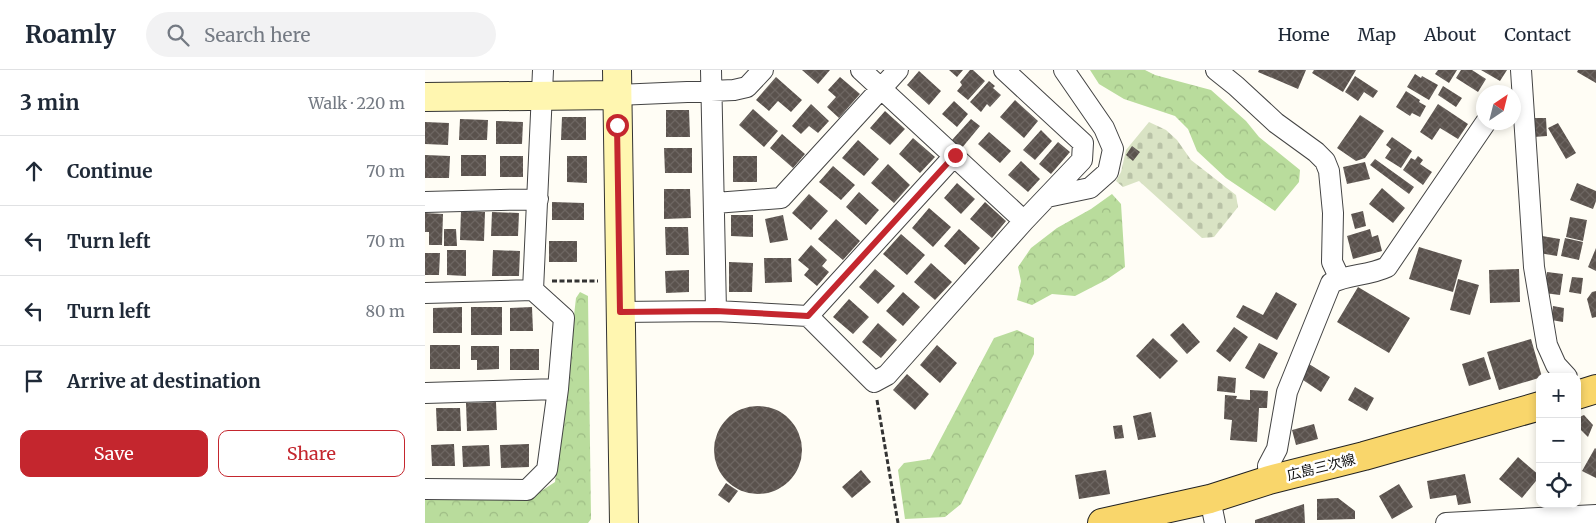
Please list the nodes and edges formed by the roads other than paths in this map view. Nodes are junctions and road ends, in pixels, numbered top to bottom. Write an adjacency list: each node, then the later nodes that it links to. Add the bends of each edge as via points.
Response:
1 (711, 70): 13 (street)
2 (763, 70): 13 (street, via 747,87)
3 (861, 70): 12 (street)
4 (898, 70): 12 (street)
5 (1004, 70): 17 (street, via 1083,143 1082,160)
6 (1064, 70): 17 (street, via 1104,128 1113,149 1108,172 1090,188)
7 (1216, 70): 22 (street, via 1325,161 1333,213 1332,262)
8 (1521, 71): 11 (street); 28 (street, via 1534,268 1547,345)
9 (543, 82): 10 (street); 14 (street); 18 (street)
10 (617, 82): 13 (street); 26 (street)
11 (1512, 85)
12 (881, 88): 16 (street); 20 (street, via 781,198)
13 (711, 92): 20 (street)
14 (425, 97)
15 (1481, 130): 22 (street, via 1387,268)
16 (955, 155): 21 (street); 27 (street)
17 (1047, 197): 21 (street)
18 (538, 199): 19 (street); 23 (street)
19 (425, 202)
20 (715, 203): 25 (street)
21 (1024, 221): 27 (street, via 887,375 874,382)
22 (1339, 279): 34 (street, via 1331,283 1287,392 1277,449 1268,466)
23 (533, 286): 24 (street); 29 (street, via 564,318)
24 (425, 293)
25 (716, 311): 26 (street); 27 (street)
26 (620, 312): 39 (street)
27 (808, 316)
28 (1563, 373)
29 (557, 389): 31 (street); 35 (street, via 547,470 527,490)
30 (1596, 389): 32 (main road)
31 (425, 393)
32 (1581, 394)
33 (1536, 407): 34 (main road, 広島三次線)
34 (1269, 480): 36 (main road, 広島三次線)
35 (425, 489)
36 (1213, 511): 40 (main road, 広島三次線)
37 (1596, 515): 38 (street)
38 (1502, 522): 41 (street)
39 (624, 523)
40 (1102, 523)
41 (1446, 523)

